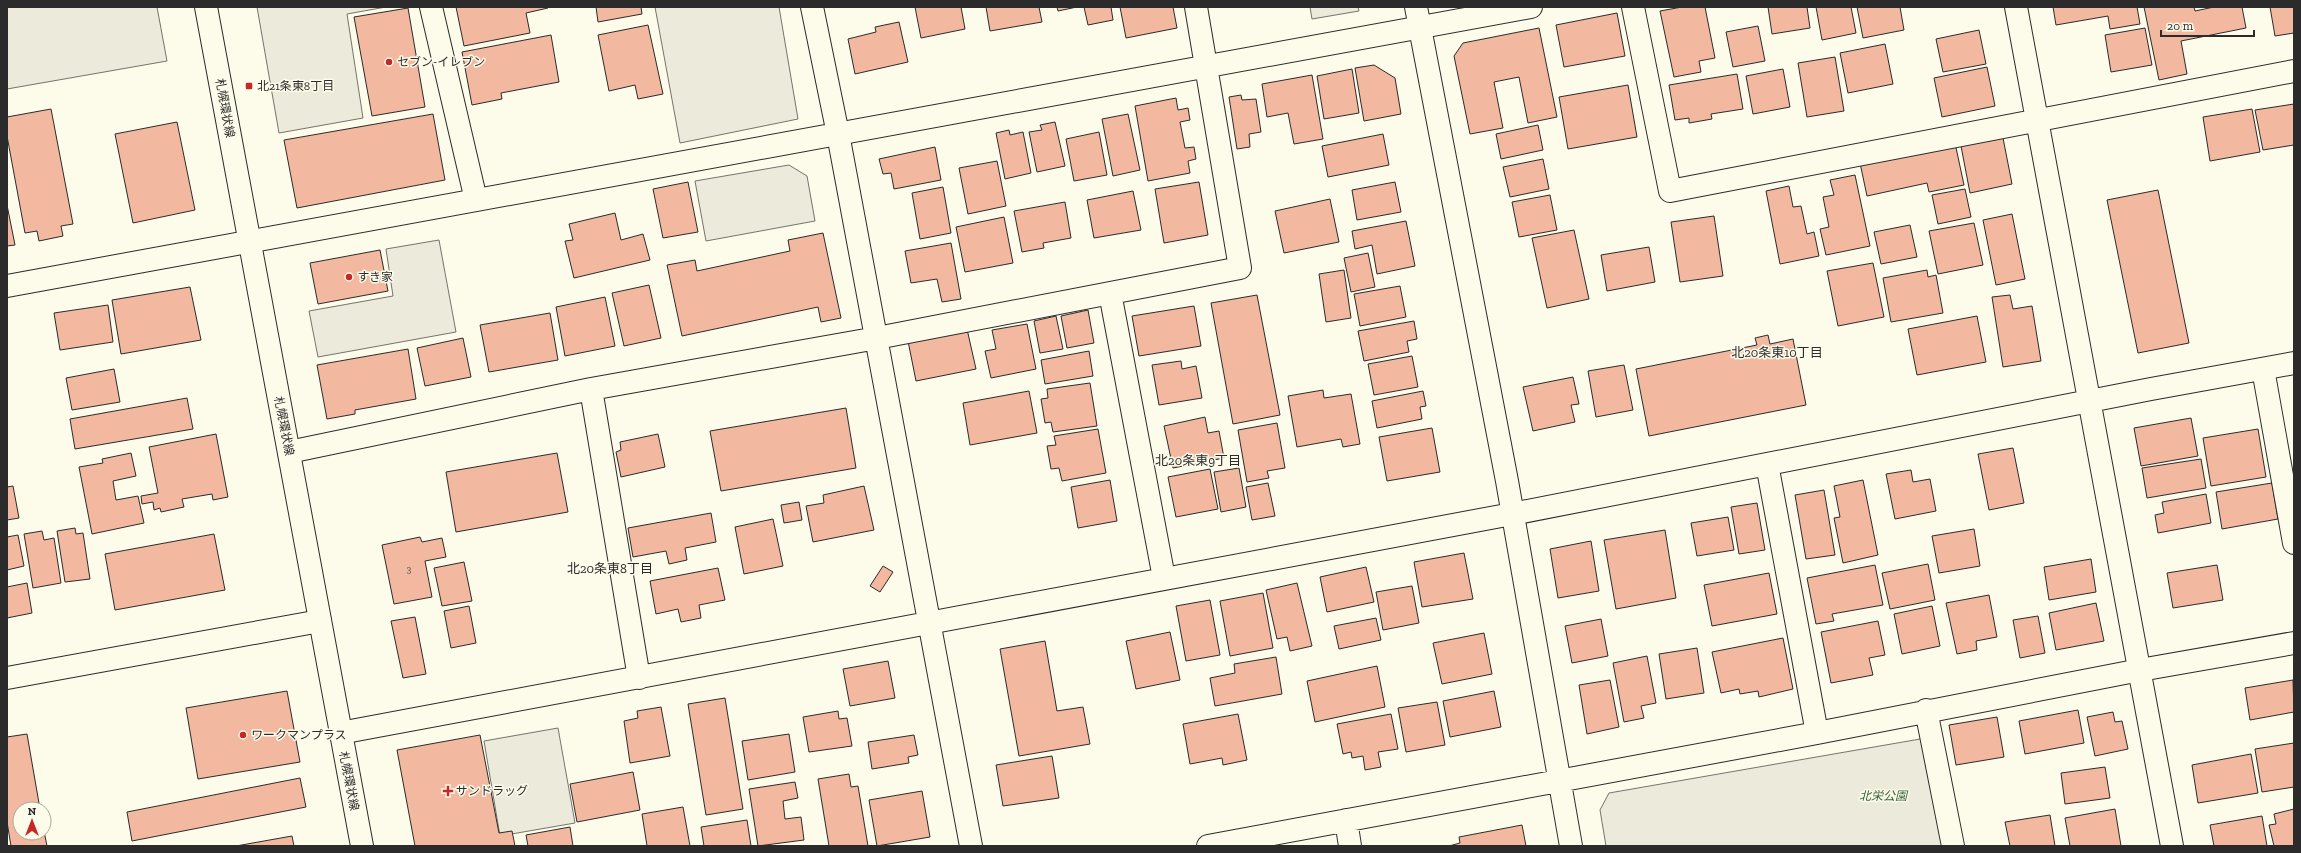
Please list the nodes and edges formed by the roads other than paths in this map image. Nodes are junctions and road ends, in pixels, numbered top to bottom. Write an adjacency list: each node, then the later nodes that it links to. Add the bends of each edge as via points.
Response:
1 (206, 7): 14 (street, 札幌環状線)
2 (431, 7): 13 (street)
3 (812, 7): 12 (street)
4 (1196, 7): 9 (street)
5 (1531, 7): 8 (street)
6 (1633, 7): 11 (street, via 1670,191)
7 (2016, 7): 11 (street)
8 (1418, 17): 9 (street); 24 (street)
9 (1206, 66): 12 (street); 16 (street, via 1240,268)
10 (2294, 70): 11 (street)
11 (2038, 120): 21 (street)
12 (838, 134): 13 (street); 17 (street)
13 (476, 200): 14 (street)
14 (249, 241): 15 (street); 22 (street, 札幌環状線)
15 (7, 286)
16 (1110, 293): 17 (street); 26 (street)
17 (877, 338): 20 (street); 28 (street)
18 (2294, 364): 19 (street)
19 (2263, 369): 21 (street); 25 (street)
20 (592, 390): 22 (street); 32 (street)
21 (2090, 402): 23 (street); 30 (street)
22 (289, 452): 27 (street, 札幌環状線)
23 (1767, 464): 24 (street); 35 (street)
24 (1512, 514): 26 (street); 36 (street)
25 (2294, 543)
26 (1164, 578): 28 (street)
27 (320, 621): 31 (street); 34 (street, 札幌環状線)
28 (929, 623): 32 (street); 39 (street)
29 (2294, 643): 30 (street)
30 (2140, 670): 33 (street); 44 (street)
31 (7, 678)
32 (639, 678): 34 (street)
33 (1926, 710): 35 (street); 43 (street)
34 (340, 733): 38 (street, 札幌環状線)
35 (1817, 733): 36 (street)
36 (1560, 780): 37 (street); 42 (street)
37 (1346, 820): 40 (street); 41 (street)
38 (362, 846)
39 (971, 846)
40 (1208, 846)
41 (1350, 846)
42 (1571, 846)
43 (1953, 846)
44 (2172, 846)

